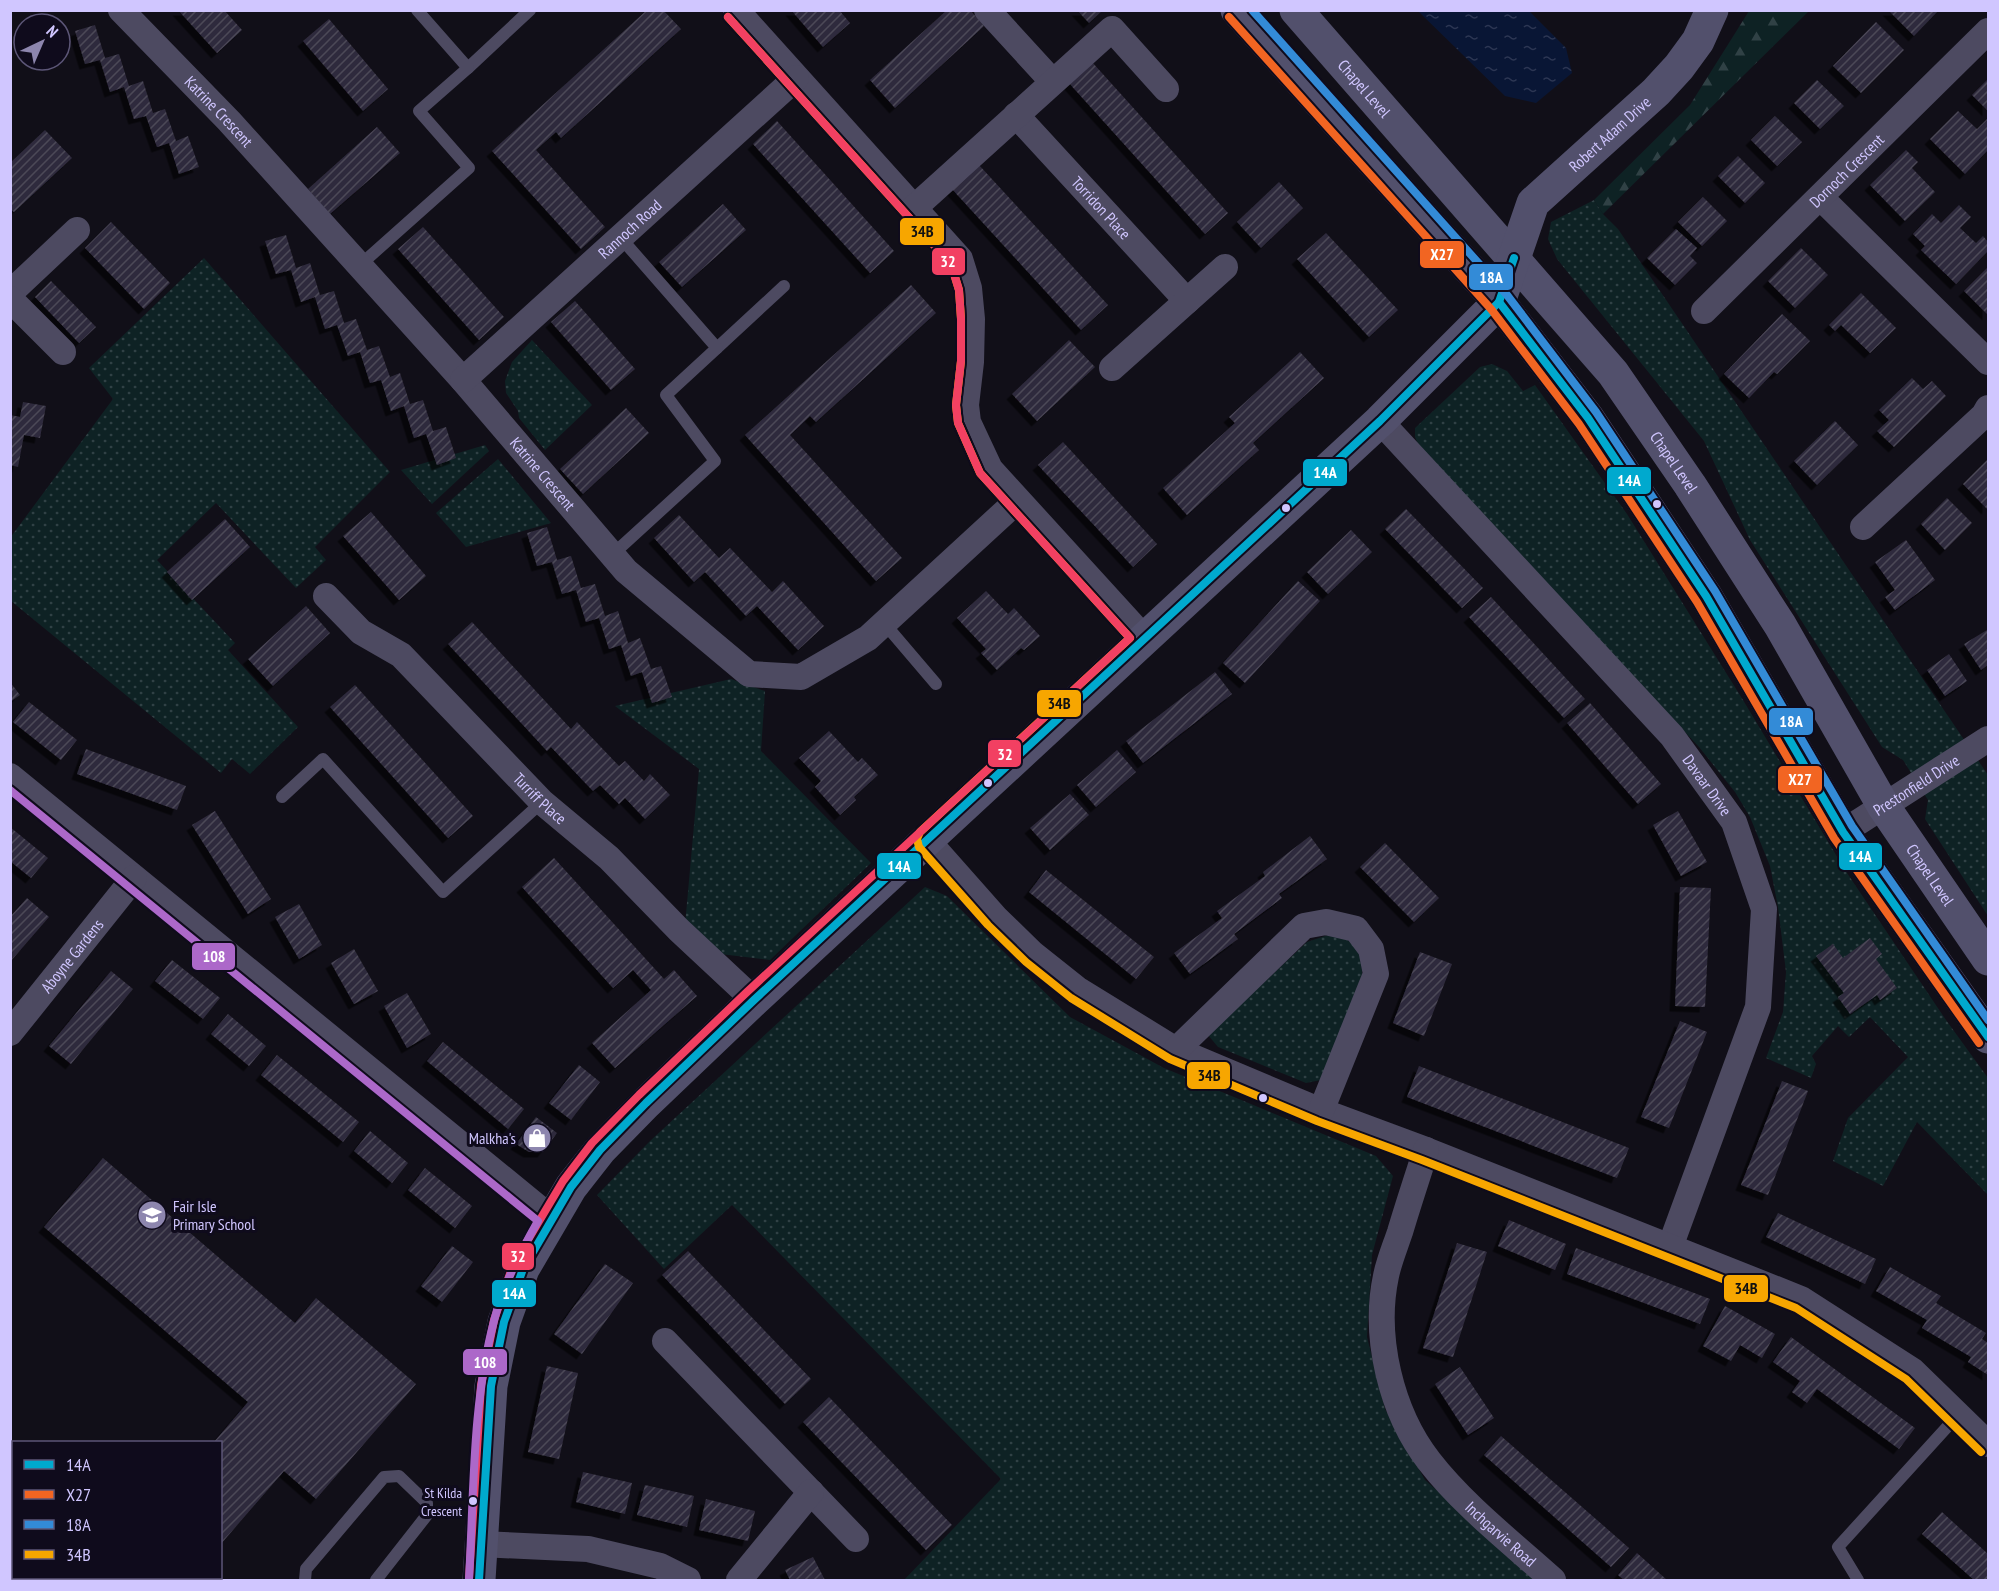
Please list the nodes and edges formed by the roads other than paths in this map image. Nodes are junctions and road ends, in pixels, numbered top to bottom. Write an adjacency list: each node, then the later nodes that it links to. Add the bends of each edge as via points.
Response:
1 (417, 10): 10 (lane)
2 (530, 10): 10 (lane)
3 (736, 10): 11 (street)
4 (987, 10): 12 (street)
5 (1237, 10): 26 (main road)
6 (1296, 10): 19 (main road, Chapel Level)
7 (1712, 10): 19 (main road, Robert Adam Drive, via 1698,41 1656,92 1533,203)
8 (125, 12): 20 (street, Katrine Crescent)
9 (1989, 31): 15 (street, Dornoch Crescent)
10 (468, 68): 20 (lane, via 419,111 469,168)
11 (796, 78): 16 (street); 18 (street, Rannoch Road)
12 (1052, 81): 13 (street, via 1112,29); 14 (street)
13 (1166, 89)
14 (1017, 115): 16 (street); 25 (street, Torridon Place)
15 (1820, 197): 27 (street, Dornoch Crescent); 30 (street)
16 (914, 207): 35 (street, via 960,259 969,288 972,319 968,422 990,469)
17 (77, 230): 23 (street)
18 (620, 237): 28 (lane); 32 (street, Rannoch Road)
19 (1514, 258): 26 (main road, Robert Adam Drive); 46 (main road, Chapel Level, via 1613,373 1690,484 1780,625)
20 (359, 266): 32 (street, Katrine Crescent)
21 (1225, 267): 25 (street)
22 (784, 286): 28 (lane)
23 (10, 293)
24 (10, 298): 29 (street)
25 (1187, 301): 31 (street)
26 (1499, 302): 34 (main road); 47 (main road, via 1588,418 1706,596)
27 (1704, 311)
28 (717, 348): 37 (lane, via 666,395 715,461)
29 (63, 352)
30 (1989, 362)
31 (1113, 368)
32 (463, 380): 37 (street, Katrine Crescent)
33 (1989, 408): 36 (street)
34 (1380, 421): 40 (main road); 58 (street, Davaar Drive, via 1672,736 1734,822 1764,909 1758,1007)
35 (1017, 501): 39 (street, Katrine Crescent); 40 (street)
36 (1863, 527)
37 (612, 555): 39 (street, Katrine Crescent, via 748,674 801,677 868,638)
38 (326, 596): 45 (street, Turriff Place, via 361,632 401,655)
39 (884, 623): 41 (lane)
40 (1145, 639): 48 (main road)
41 (936, 684)
42 (1989, 739): 46 (street, Prestonfield Drive)
43 (10, 776): 49 (street)
44 (282, 797): 45 (lane, via 323,759 443,892)
45 (542, 802): 51 (street, Turriff Place, via 609,858)
46 (1884, 807): 47 (street, Prestonfield Drive); 50 (main road, Chapel Level)
47 (1843, 832): 53 (main road)
48 (927, 840): 51 (main road); 54 (street, via 996,918 1034,954 1077,988)
49 (134, 878): 52 (street, Aboyne Gardens); 57 (street)
50 (1989, 959)
51 (754, 1000): 57 (main road, via 600,1150)
52 (10, 1033)
53 (1989, 1036)
54 (1176, 1050): 55 (street); 55 (street, via 1304,926 1326,922 1356,929 1371,949 1376,974)
55 (1321, 1111): 56 (street)
56 (1426, 1150): 58 (street); 70 (street, Inchgarvie Road, via 1386,1275 1383,1339 1390,1381 1402,1415 1428,1460)
57 (550, 1218): 64 (main road, via 523,1269 504,1322 491,1386)
58 (1670, 1247): 60 (street, via 1801,1299 1913,1371)
59 (664, 1341): 62 (street)
60 (1958, 1415): 61 (street); 71 (lane, via 1838,1547)
61 (1989, 1444)
62 (811, 1492): 63 (street); 69 (street)
63 (856, 1539)
64 (480, 1544): 67 (main road); 68 (street, via 588,1548 660,1566)
65 (306, 1581): 66 (lane, via 306,1569 384,1477 399,1476 427,1503 427,1515)
66 (376, 1581)
67 (479, 1581)
68 (688, 1581)
69 (739, 1581)
70 (1553, 1581)
71 (1858, 1581)

